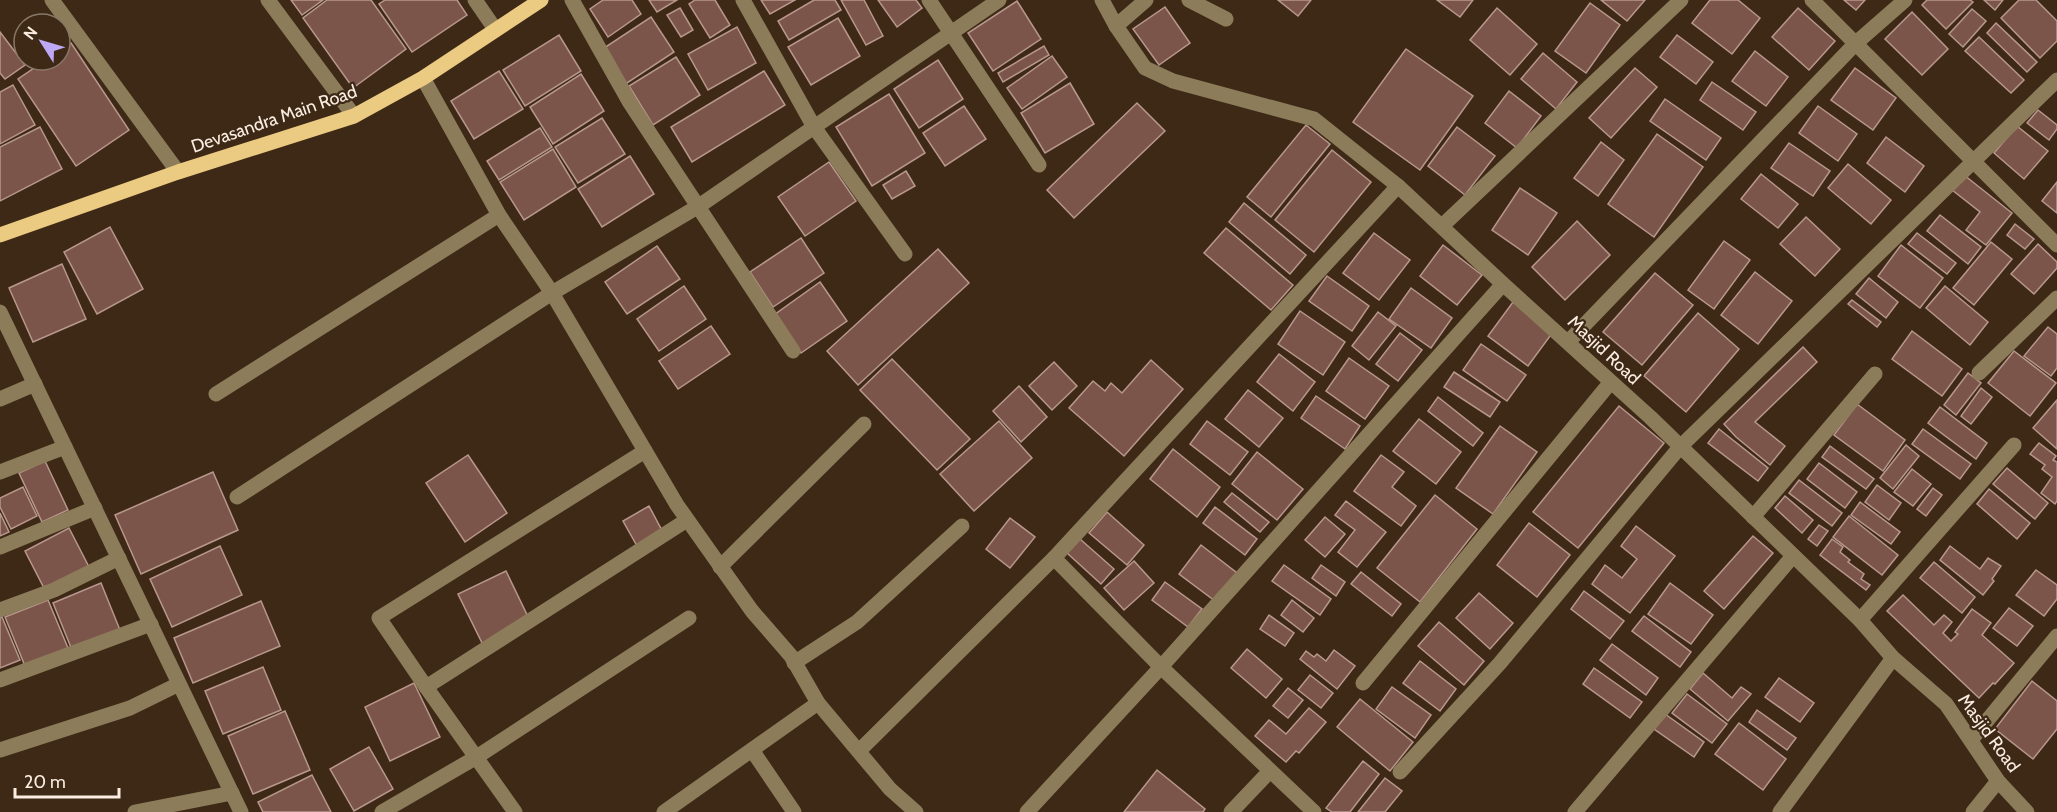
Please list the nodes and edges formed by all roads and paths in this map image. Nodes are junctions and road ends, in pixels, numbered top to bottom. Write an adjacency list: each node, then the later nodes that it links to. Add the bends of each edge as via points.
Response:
1 (52, 0): 26 (street)
2 (268, 0): 22 (street)
3 (475, 0): 17 (street)
4 (541, 0): 17 (main road, Devasandra Main Road)
5 (572, 0): 28 (street, via 630,103)
6 (743, 0): 23 (street)
7 (929, 0): 18 (street)
8 (999, 0): 18 (street)
9 (1102, 0): 16 (street, Masjid Road)
10 (1146, 0): 16 (street)
11 (1188, 0): 15 (street)
12 (1681, 0): 30 (street)
13 (1812, 0): 19 (street)
14 (1905, 0): 19 (street)
15 (1226, 19)
16 (1116, 26): 27 (street, Masjid Road, via 1145,68 1173,81 1314,119)
17 (495, 29): 20 (main road, Devasandra Main Road)
18 (951, 33): 23 (street); 25 (street)
19 (1856, 43): 24 (street); 38 (street)
20 (423, 78): 22 (main road, Devasandra Main Road); 29 (street)
21 (2057, 80): 24 (street)
22 (354, 116): 26 (main road, Devasandra Main Road)
23 (814, 127): 28 (street); 33 (street)
24 (1973, 160): 32 (street); 49 (street)
25 (1039, 165)
26 (178, 172): 31 (main road, Devasandra Main Road)
27 (1398, 186): 30 (street, Masjid Road); 60 (street)
28 (699, 206): 35 (street); 39 (street)
29 (499, 215): 35 (street); 44 (street)
30 (1442, 226): 34 (street, Masjid Road)
31 (0, 234)
32 (2057, 244)
33 (905, 254)
34 (1503, 284): 38 (street, Masjid Road); 69 (street)
35 (552, 293): 50 (street); 52 (street)
36 (2057, 298): 40 (street)
37 (0, 312): 43 (street)
38 (1568, 342): 42 (street, Masjid Road)
39 (793, 351)
40 (1979, 373)
41 (1875, 374): 54 (street)
42 (1610, 383): 49 (street, Masjid Road); 71 (street)
43 (35, 384): 45 (street); 48 (street)
44 (216, 394)
45 (0, 399)
46 (864, 424): 61 (street)
47 (2014, 445): 64 (street)
48 (65, 447): 51 (street); 53 (street)
49 (1680, 447): 54 (street, Masjid Road); 81 (street, via 1500,663)
50 (645, 451): 55 (street); 73 (street, via 380,618)
51 (0, 472)
52 (237, 497)
53 (95, 508): 57 (street); 59 (street)
54 (1754, 517): 58 (street, Masjid Road)
55 (687, 520): 61 (street); 73 (street)
56 (962, 526): 68 (street, via 857,622)
57 (0, 548)
58 (1793, 556): 64 (street, Masjid Road); 94 (street)
59 (119, 558): 62 (street, via 54,590); 65 (street)
60 (1054, 558): 69 (street); 78 (street)
61 (720, 567): 68 (street)
62 (0, 610)
63 (689, 618): 79 (street)
64 (1860, 620): 67 (street, Masjid Road)
65 (151, 624): 70 (street); 72 (street)
66 (2057, 636): 75 (street)
67 (1893, 658): 75 (street, Masjid Road, via 1946,704); 95 (street)
68 (795, 663): 74 (street)
69 (1161, 667): 80 (street); 91 (street)
70 (0, 680)
71 (1363, 683)
72 (179, 684): 76 (street, via 130,708); 83 (street)
73 (426, 687): 79 (street)
74 (818, 703): 77 (street); 78 (street)
75 (1971, 740): 82 (street, Masjid Road)
76 (0, 750)
77 (752, 750): 88 (street); 89 (street)
78 (859, 752): 90 (street, via 890,789)
79 (475, 758): 86 (street); 87 (street)
80 (1270, 771): 92 (street); 93 (street)
81 (1400, 772)
82 (1998, 781): 96 (street); 97 (street, Masjid Road)
83 (232, 793): 84 (street); 85 (street)
84 (135, 812)
85 (241, 812)
86 (382, 812)
87 (515, 812)
88 (664, 812)
89 (794, 812)
90 (916, 812)
91 (1027, 812)
92 (1231, 812)
93 (1314, 812)
94 (1575, 812)
95 (1780, 812)
96 (1974, 812)
97 (2027, 812)

